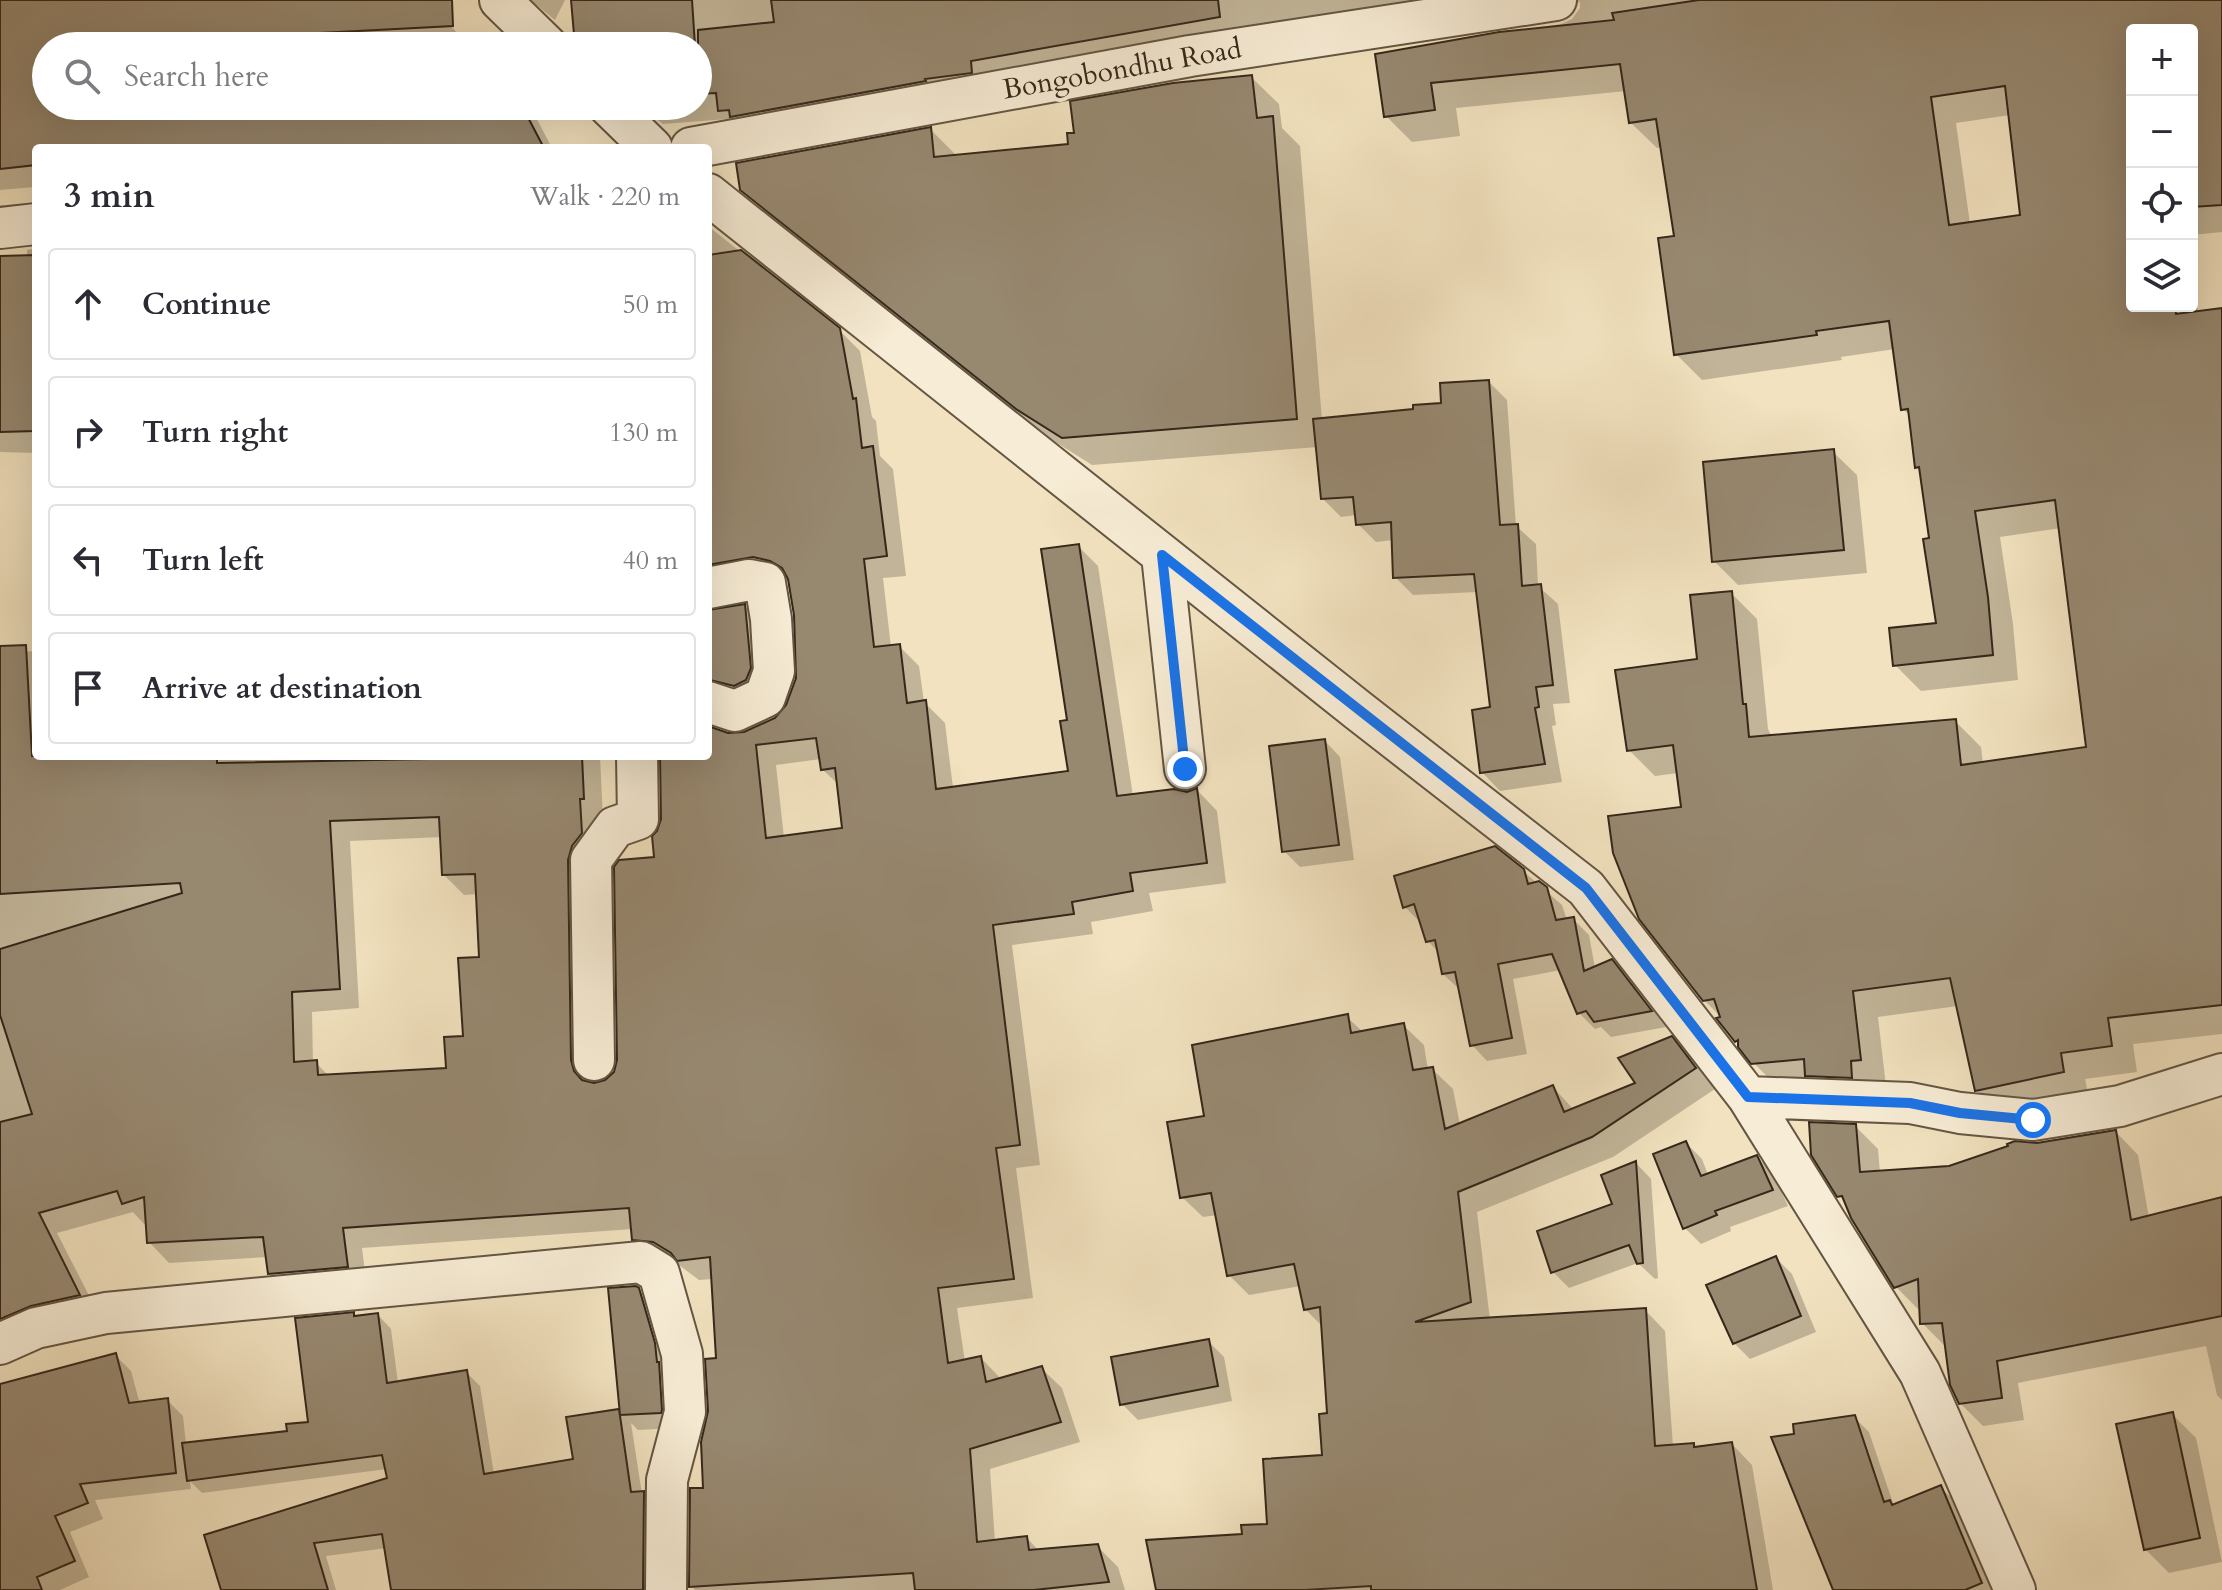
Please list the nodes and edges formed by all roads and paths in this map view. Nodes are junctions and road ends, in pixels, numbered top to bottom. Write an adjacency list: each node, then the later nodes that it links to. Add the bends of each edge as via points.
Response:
1 (500, 0): 3 (street)
2 (1556, 0): 6 (street, Bongobondhu Road, via 1190,56)
3 (533, 32)
4 (623, 120): 5 (street)
5 (648, 144)
6 (712, 144)
7 (712, 197): 10 (street)
8 (32, 224): 9 (street)
9 (0, 228)
10 (1162, 555): 14 (street); 17 (street, via 1586,888)
11 (712, 587): 12 (street, via 749,580 765,583 774,671 765,697 735,711)
12 (712, 703)
13 (637, 760): 15 (street, via 638,819 615,827 591,860)
14 (1185, 769)
15 (594, 1060)
16 (2222, 1074): 17 (street, via 2120,1106 2033,1120 1910,1103)
17 (1748, 1097): 20 (street, via 1920,1373)
18 (0, 1344): 19 (street, via 36,1328 106,1313 641,1262 659,1273 682,1354 685,1412 667,1480)
19 (666, 1590)
20 (2015, 1590)

